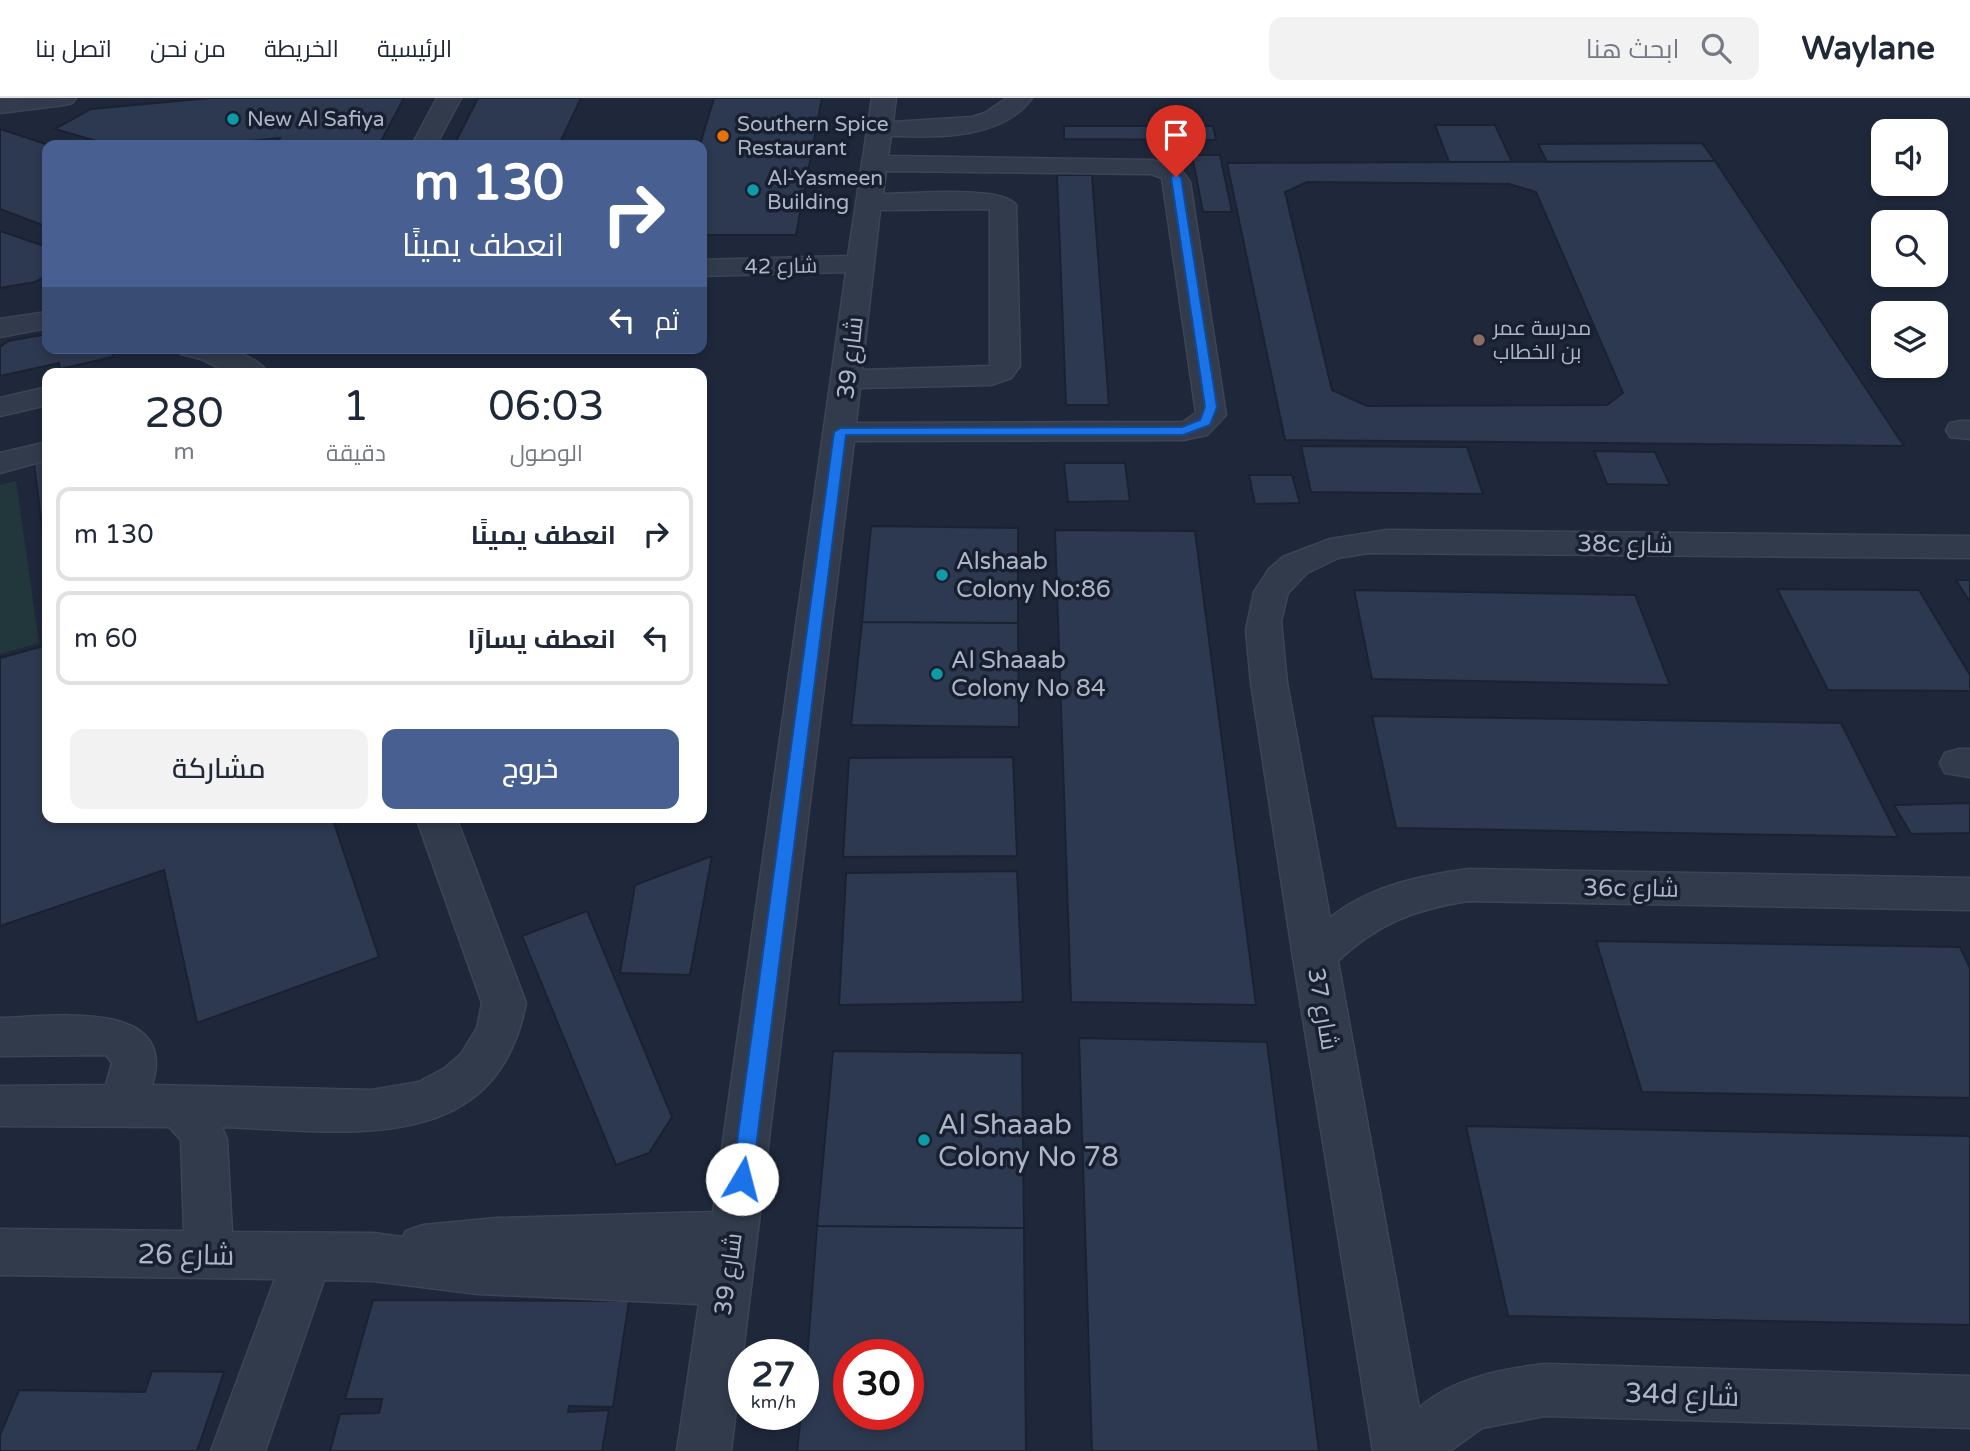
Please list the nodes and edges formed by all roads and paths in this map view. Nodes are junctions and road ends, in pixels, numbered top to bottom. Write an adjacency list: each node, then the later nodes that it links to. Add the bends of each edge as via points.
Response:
1 (64, 98): 4 (street)
2 (449, 98): 6 (street)
3 (1020, 98): 5 (street, via 1002,113 958,127)
4 (0, 106)
5 (880, 130): 7 (street, شارع 39); 17 (street, via 1171,173 1177,182 1210,415 1196,428 1183,431)
6 (427, 140)
7 (870, 202): 8 (street, شارع 39); 14 (street, via 993,201 1003,205 1005,366 991,376)
8 (860, 264): 9 (street, شارع 42); 14 (street, شارع 39)
9 (707, 268)
10 (42, 321): 11 (street)
11 (0, 328)
12 (213, 354): 13 (street)
13 (242, 368)
14 (848, 379): 17 (street, شارع 39)
15 (42, 397): 16 (street)
16 (0, 407)
17 (841, 432): 28 (street, شارع 39)
18 (42, 452): 19 (street)
19 (0, 463)
20 (1970, 547): 21 (street, 38c شارع, via 1387,541 1331,548)
21 (1286, 570): 24 (street, شارع 37, via 1265,612 1265,635)
22 (438, 823): 26 (street, via 503,1003 501,1028 488,1055 467,1078 439,1097 406,1108 372,1111)
23 (1970, 894): 24 (street, 36c شارع, via 1468,885 1422,891 1380,906 1343,928)
24 (1314, 957): 37 (street, شارع 37)
25 (0, 1037): 26 (street, via 108,1035 122,1039 135,1060)
26 (141, 1105): 27 (street); 30 (street, via 178,1107 200,1125)
27 (0, 1106)
28 (734, 1234): 32 (street, شارع 26, via 497,1241); 33 (street, شارع 39)
29 (0, 1252): 30 (street, شارع 26)
30 (209, 1254): 31 (street, شارع 26)
31 (308, 1256): 32 (street, شارع 26); 35 (street)
32 (373, 1257): 33 (street, شارع 26, via 478,1270)
33 (727, 1281): 36 (street, شارع 39)
34 (1970, 1402): 38 (street, 34d شارع, via 1545,1390 1502,1394 1462,1408 1429,1432)
35 (238, 1451)
36 (704, 1451)
37 (1400, 1451)
38 (1414, 1451)

